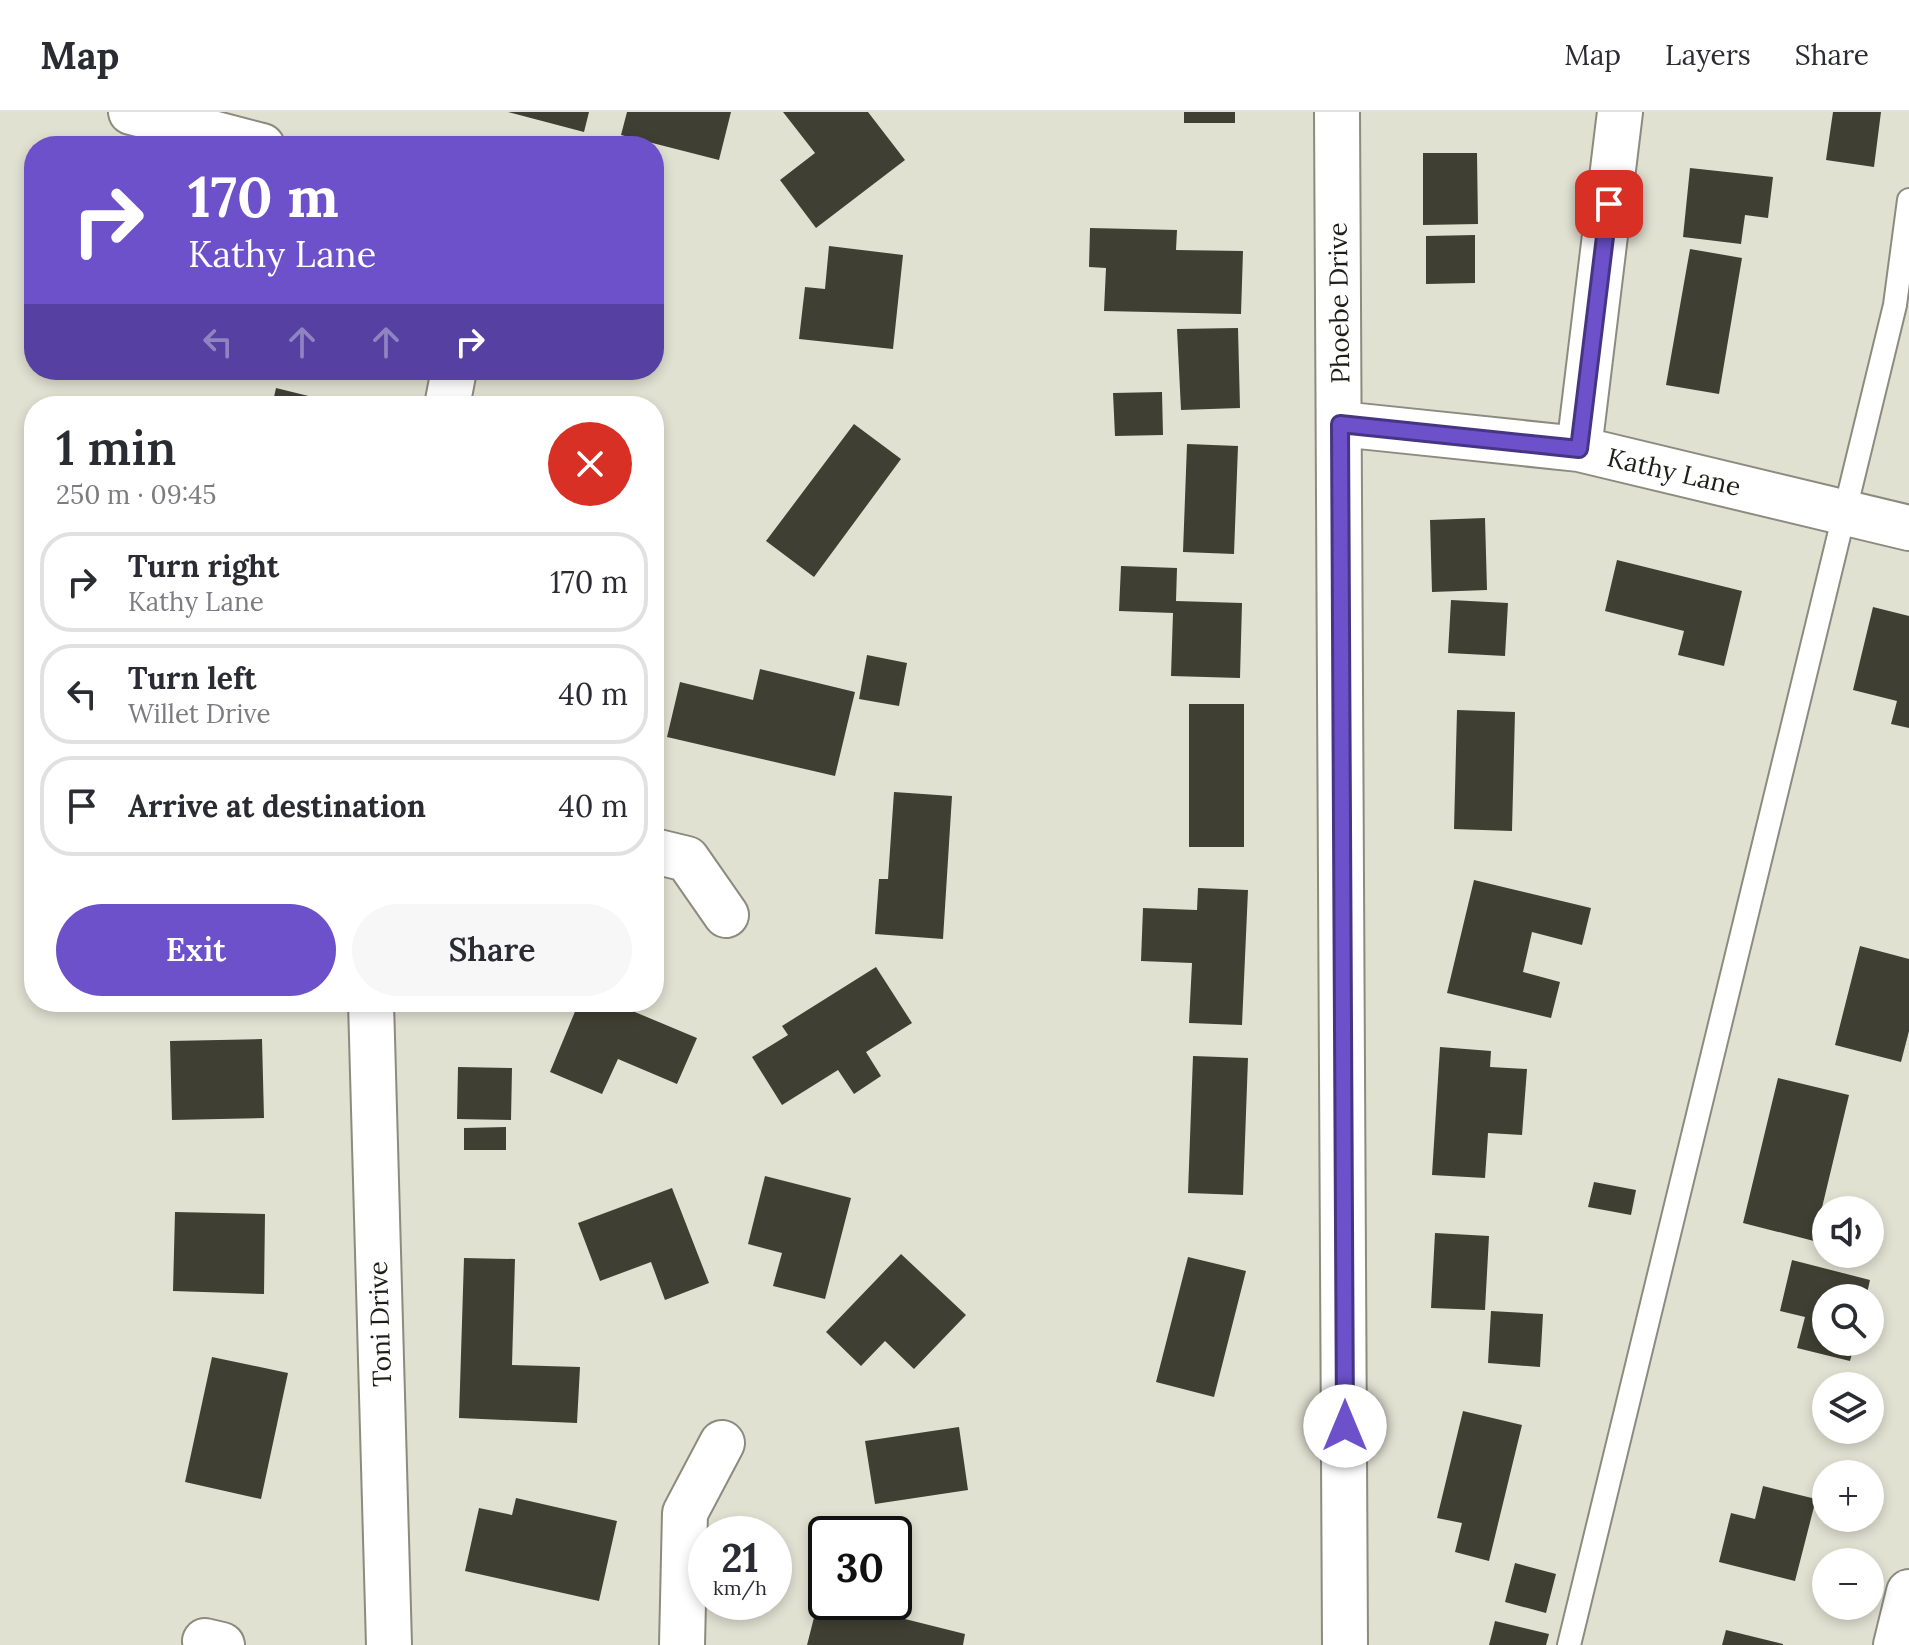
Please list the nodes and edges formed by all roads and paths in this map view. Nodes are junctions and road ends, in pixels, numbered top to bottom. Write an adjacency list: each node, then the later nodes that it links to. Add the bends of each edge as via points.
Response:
1 (131, 112): 4 (street)
2 (1337, 112): 6 (street, Phoebe Drive)
3 (1620, 112): 7 (street)
4 (223, 136)
5 (1909, 200): 8 (lane, via 1895,305)
6 (1340, 424): 7 (street, Kathy Lane); 17 (street, Phoebe Drive)
7 (1579, 449): 8 (street, Kathy Lane)
8 (1845, 513): 9 (street, Kathy Lane); 18 (lane)
9 (1909, 528)
10 (664, 853): 11 (street, via 687,859)
11 (726, 915)
12 (371, 1012): 15 (street, Toni Drive)
13 (722, 1443): 16 (street, via 685,1513)
14 (1909, 1592): 19 (street)
15 (389, 1645)
16 (682, 1645)
17 (1345, 1645)
18 (1569, 1645)
19 (1896, 1645)

